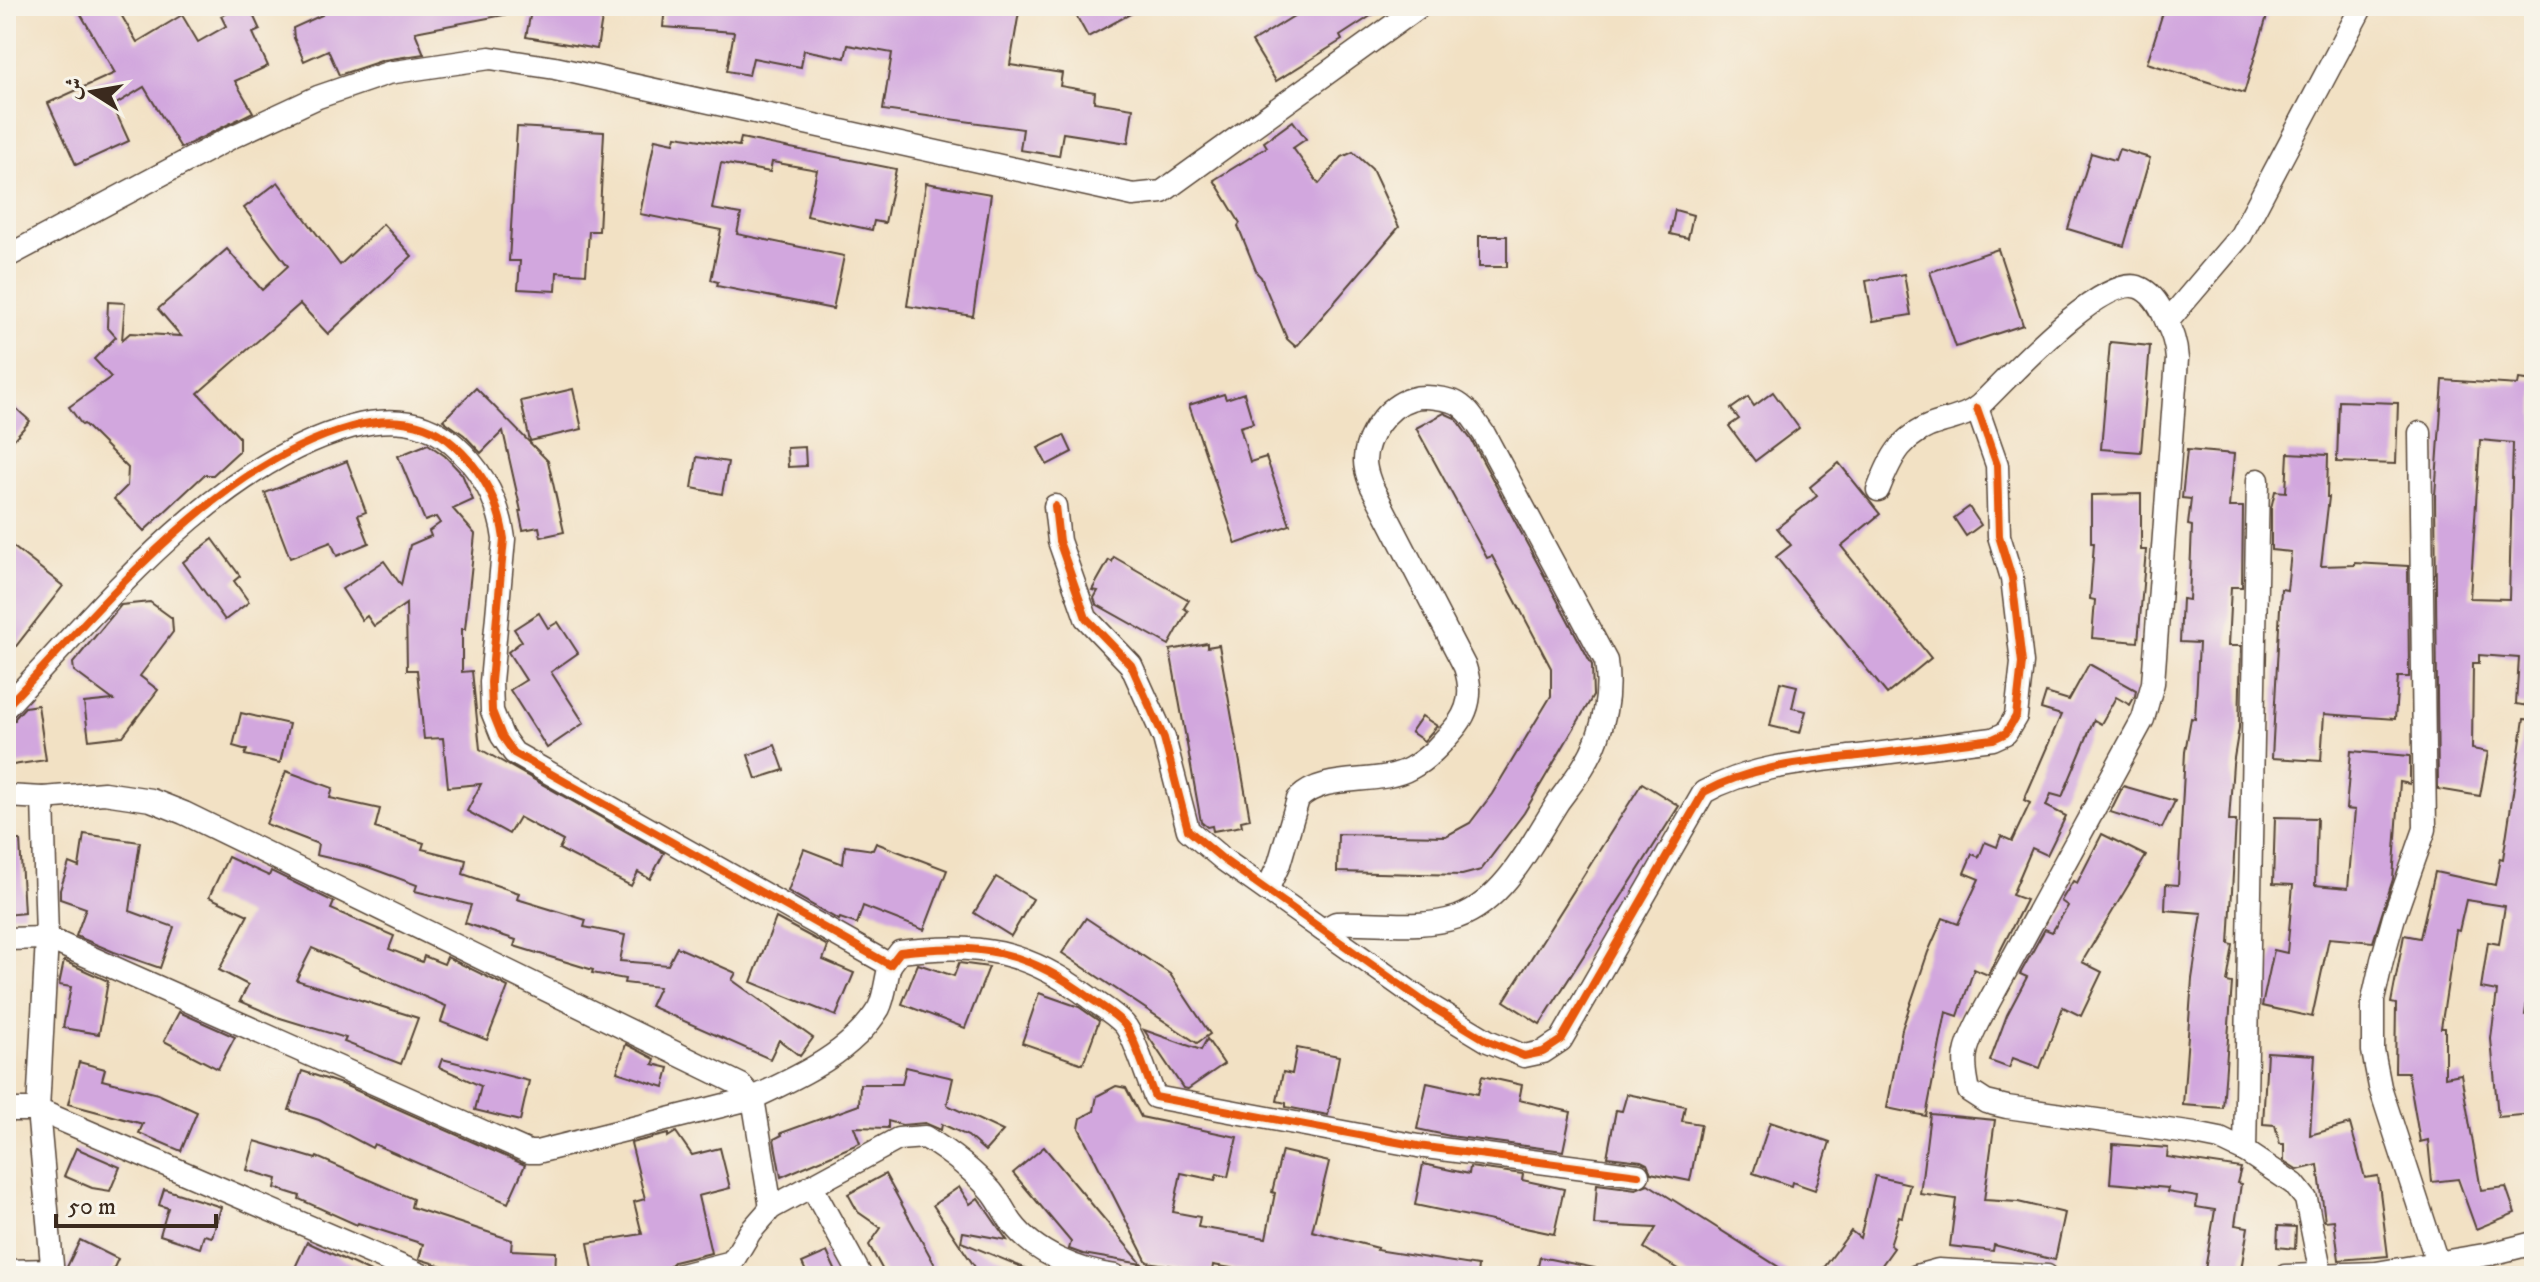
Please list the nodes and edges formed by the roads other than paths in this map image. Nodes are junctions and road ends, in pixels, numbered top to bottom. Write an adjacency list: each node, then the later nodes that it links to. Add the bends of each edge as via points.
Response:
1 (1420, 6): 3 (street, via 1162,192 1133,195 490,58 388,73 318,97)
2 (2362, 6): 4 (street, via 2241,235)
3 (6, 257)
4 (2167, 322): 5 (street, via 2160,305 2137,286 2109,290 2080,310); 21 (street, via 2177,359 2150,695 2143,719 1965,1047 1964,1065 1969,1091 1986,1102 2195,1134)
5 (1977, 408): 8 (street, via 1911,436 1893,453); 14 (street, via 1997,465 1999,536 2012,578 2022,663 2016,716 2006,733 1993,739 1798,763 1704,792 1561,1040 1543,1052 1524,1056 1488,1041)
6 (2420, 433): 27 (street, via 2425,829 2382,960 2373,1000 2373,1051)
7 (2258, 480): 21 (street)
8 (1878, 490)
9 (1055, 506): 13 (street, via 1059,541 1086,618 1131,665 1164,738 1188,830)
10 (6, 707): 17 (street, via 142,565 224,492 280,457 343,430 389,420 422,425 445,437 475,466 499,514 504,539 492,711 514,753)
11 (6, 796): 12 (street)
12 (43, 798): 15 (street); 18 (street, via 104,793 151,800 184,813 741,1085)
13 (1267, 890): 14 (street); 14 (street, via 1298,799 1323,786 1410,769 1436,750 1468,706 1471,686 1465,667 1371,485 1365,458 1380,423 1411,399 1457,403 1484,434 1606,661 1606,712 1580,769 1516,866 1478,906 1433,922 1336,923)
14 (1323, 930)
15 (47, 938): 16 (street); 18 (street, via 529,1152); 20 (street)
16 (6, 939)
17 (890, 965): 18 (street, via 879,1007 852,1039 808,1072); 22 (street, via 900,952 939,947 976,948 1031,961 1126,1025 1155,1097 1418,1146)
18 (753, 1098): 24 (street)
19 (6, 1110): 20 (street)
20 (38, 1110): 30 (street); 32 (street)
21 (2245, 1151): 31 (street, via 2294,1184 2306,1199)
22 (1638, 1175)
23 (812, 1187): 24 (street); 34 (street); 35 (street, via 898,1139 925,1137 991,1190 1028,1239 1072,1266)
24 (771, 1208): 28 (street, via 750,1232)
25 (2534, 1243): 26 (street)
26 (2490, 1254): 27 (street); 39 (street)
27 (2437, 1262): 31 (street, via 2376,1273)
28 (733, 1269): 33 (street)
29 (6, 1271): 30 (street)
30 (53, 1273)
31 (2321, 1274): 38 (street)
32 (424, 1276)
33 (677, 1276)
34 (861, 1276)
35 (1115, 1276)
36 (1916, 1276): 37 (street, via 1938,1270)
37 (2047, 1276)
38 (2285, 1276)
39 (2474, 1276)

